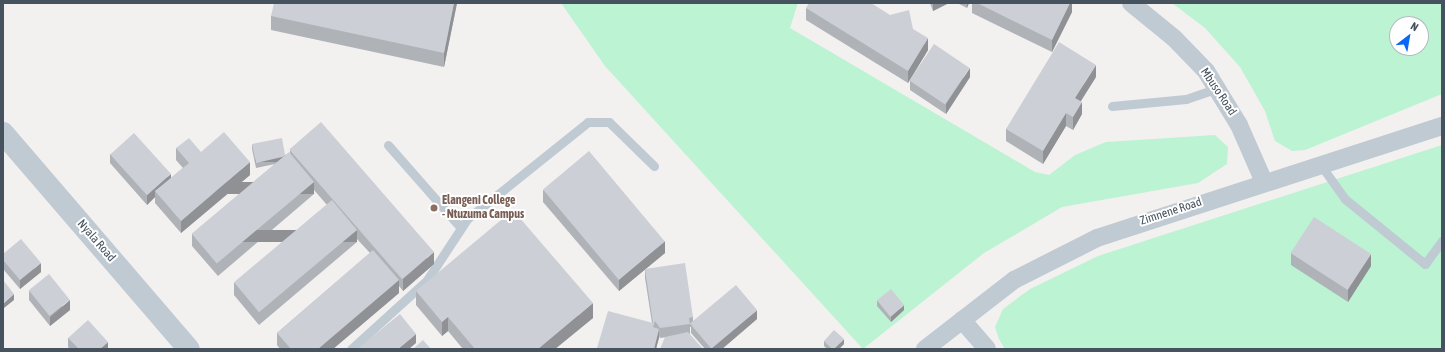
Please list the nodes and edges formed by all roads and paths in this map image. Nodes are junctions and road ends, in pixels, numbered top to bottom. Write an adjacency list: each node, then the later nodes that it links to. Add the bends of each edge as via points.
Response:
1 (1131, 3): 2 (street, Mbuso Road, via 1174,38)
2 (1218, 88): 3 (lane, via 1186,99); 9 (street, Mbuso Road, via 1253,151)
3 (1112, 106)
4 (1442, 126): 7 (street, Zimnene Road)
5 (3, 133): 13 (street, Nyala Road)
6 (388, 145): 10 (lane)
7 (1320, 164): 9 (street, Zimnene Road); 11 (lane, via 1346,199 1425,264)
8 (654, 166): 10 (lane, via 609,122 588,122)
9 (1264, 182): 12 (street, Zimnene Road, via 1148,219 1050,259 1014,280)
10 (460, 227): 14 (lane, via 427,280)
11 (1442, 241)
12 (962, 320): 15 (street, Zimnene Road); 16 (street)
13 (189, 349)
14 (350, 349)
15 (925, 349)
16 (987, 349)

